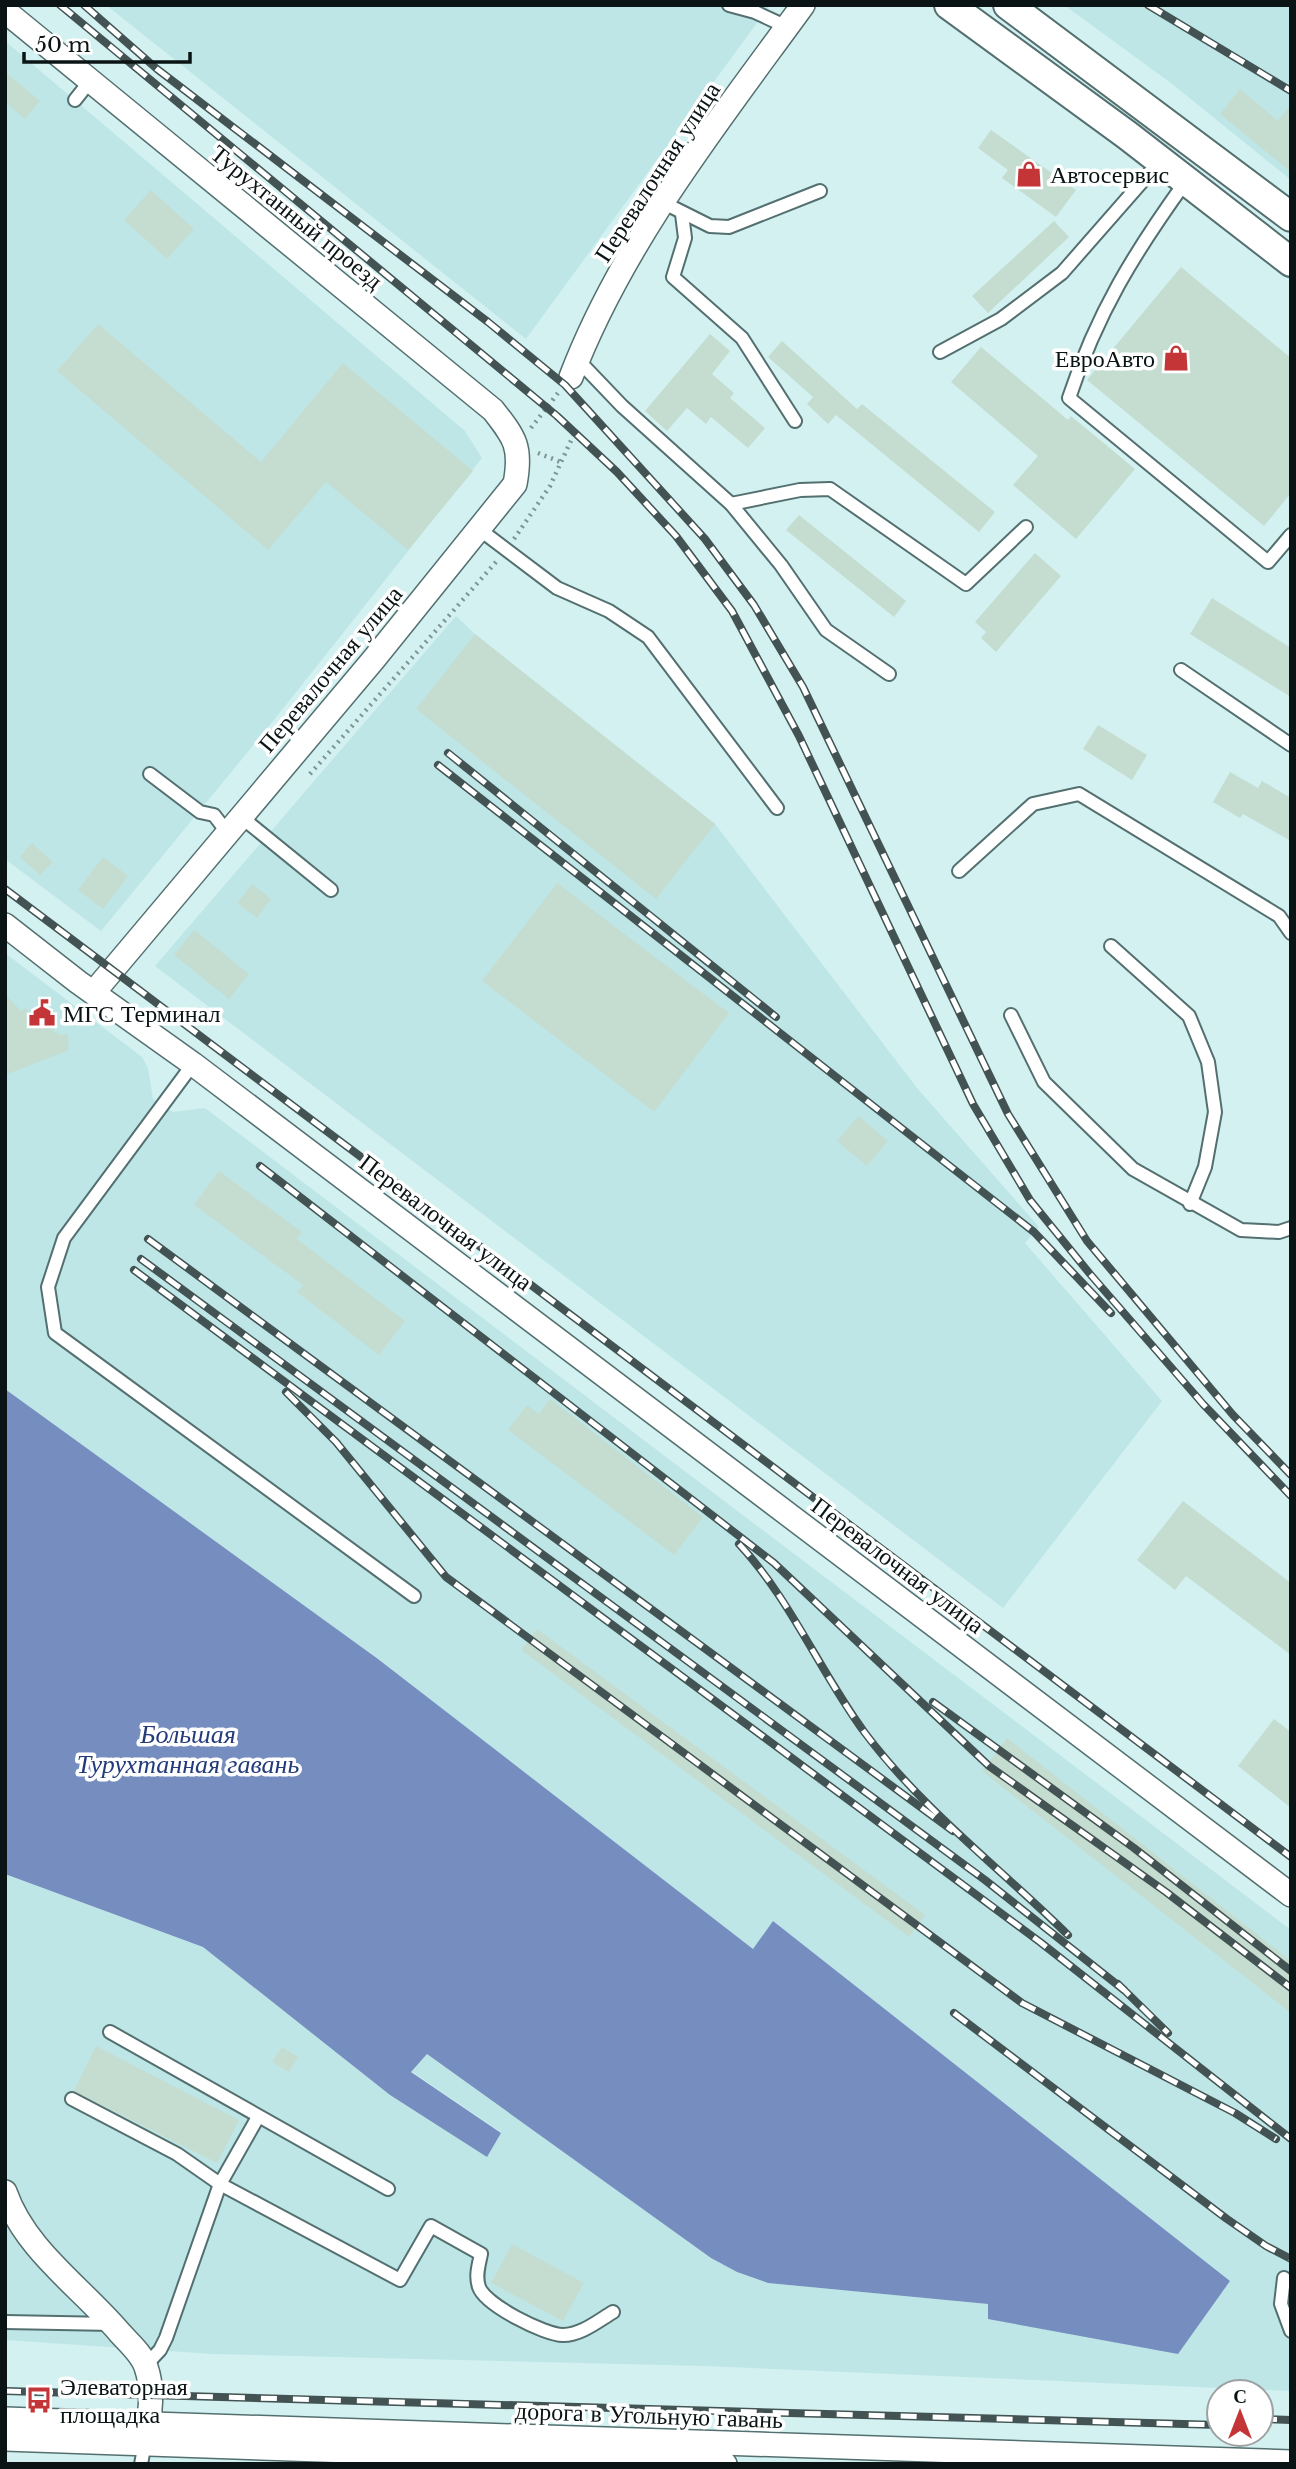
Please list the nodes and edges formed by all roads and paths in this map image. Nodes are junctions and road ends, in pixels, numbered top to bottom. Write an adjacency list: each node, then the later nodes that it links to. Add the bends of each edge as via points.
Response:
1 (729, 5): 6 (lane)
2 (803, 5): 6 (street, Перевалочная улица)
3 (949, 5): 9 (street)
4 (1008, 5): 13 (street)
5 (5, 11): 7 (street, Турухтанный проезд)
6 (787, 27): 12 (street, Перевалочная улица, via 713,128)
7 (90, 81): 8 (lane); 19 (street, Турухтанный проезд, via 493,410)
8 (75, 100)
9 (1161, 160): 10 (street); 15 (lane, via 1062,274 1001,319)
10 (1187, 180): 14 (street); 23 (lane, via 1121,275 1069,398 1268,562)
11 (820, 191): 12 (lane, via 729,228 710,226)
12 (673, 209): 16 (street, Перевалочная улица, via 587,335); 17 (lane, via 685,238 673,277 743,338)
13 (1291, 217)
14 (1291, 262)
15 (940, 352)
16 (575, 368): 19 (path); 20 (lane)
17 (794, 421)
18 (575, 432): 24 (path, via 550,486)
19 (517, 445): 22 (street, Перевалочная улица, via 515,484)
20 (732, 504): 21 (lane, via 800,490 830,489 966,584); 26 (lane, via 825,630)
21 (1026, 527)
22 (479, 529): 24 (lane); 31 (street, Перевалочная улица)
23 (1291, 535)
24 (506, 551): 29 (path); 30 (lane, via 557,588 609,611 648,637)
25 (1181, 670): 27 (lane)
26 (890, 674)
27 (1291, 745)
28 (150, 774): 31 (lane, via 200,812)
29 (309, 774)
30 (777, 808)
31 (233, 824): 33 (lane); 37 (street, Перевалочная улица)
32 (959, 871): 35 (lane, via 1034,804 1079,794 1279,916)
33 (331, 890)
34 (5, 925): 37 (street)
35 (1291, 933)
36 (1111, 946): 40 (lane, via 1189,1016 1208,1062 1215,1112 1205,1167)
37 (94, 992): 39 (street, Перевалочная улица)
38 (1011, 1015): 40 (lane, via 1044,1082 1133,1169)
39 (193, 1063): 42 (lane, via 64,1238 48,1287 55,1333); 43 (street, Перевалочная улица)
40 (1190, 1205): 41 (lane, via 1241,1230 1279,1232)
41 (1291, 1228)
42 (414, 1596)
43 (1291, 1895)
44 (110, 2032): 46 (lane)
45 (72, 2099): 47 (lane, via 177,2154)
46 (258, 2117): 47 (lane); 48 (lane)
47 (220, 2184): 51 (lane, via 400,2280 431,2226 481,2254 479,2288 487,2299 543,2331 579,2332); 55 (lane, via 166,2338)
48 (388, 2189)
49 (5, 2192): 53 (street, via 26,2234)
50 (1284, 2278): 54 (lane, via 1281,2304)
51 (613, 2312)
52 (5, 2322): 53 (lane)
53 (113, 2324): 55 (street)
54 (1291, 2331)
55 (146, 2365): 58 (street, via 151,2396)
56 (5, 2418): 58 (street, дорога в Угольную гавань)
57 (5, 2438): 58 (street, дорога в Угольную гавань)
58 (145, 2443): 59 (street, дорога в Угольную гавань); 60 (street, дорога в Угольную гавань)
59 (1291, 2462)
60 (725, 2464)

